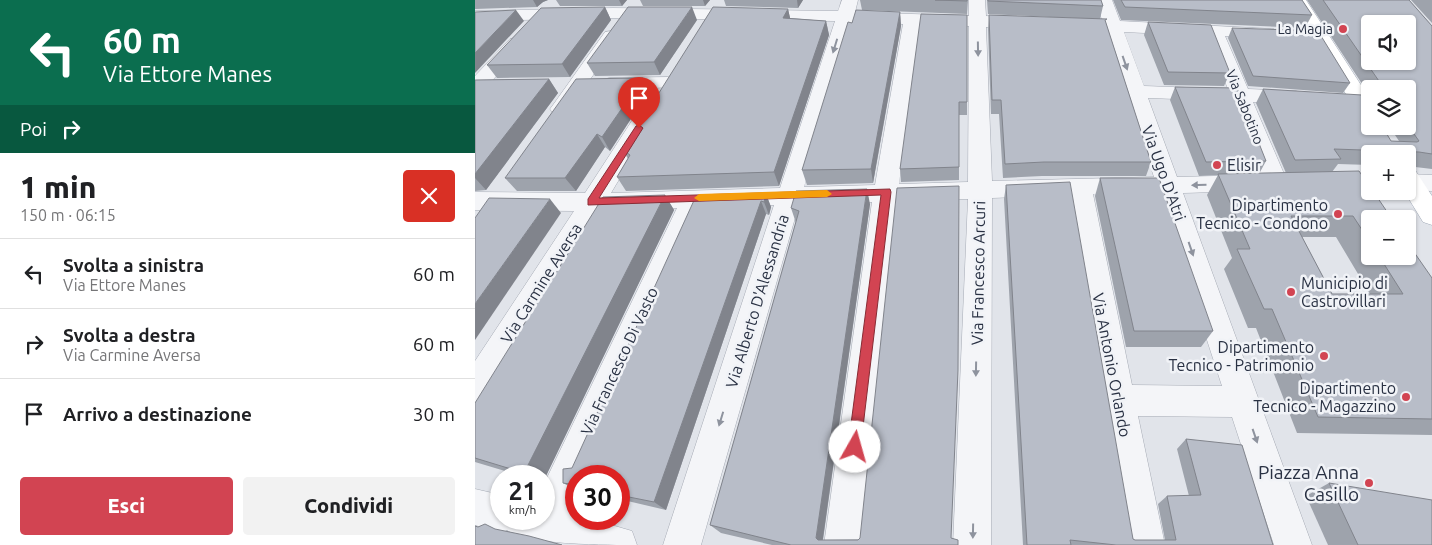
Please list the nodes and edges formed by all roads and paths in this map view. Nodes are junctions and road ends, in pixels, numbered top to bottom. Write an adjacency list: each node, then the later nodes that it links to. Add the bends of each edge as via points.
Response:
1 (1104, 0): 10 (street, Via Ugo D'Atri)
2 (1298, 0): 15 (main road)
3 (549, 6): 4 (street); 8 (street); 19 (street)
4 (632, 6): 5 (street); 17 (street)
5 (715, 6): 6 (street); 14 (street)
6 (847, 8): 9 (street); 30 (street, Via Alberto D'Alessandria, one-way to 30)
7 (977, 11): 9 (street); 10 (street, via 1043,23); 28 (street, Via Francesco Arcuri, one-way to 28)
8 (475, 16)
9 (912, 19): 29 (street)
10 (1113, 26): 11 (street); 20 (street, Via Ugo D'Atri, one-way to 20)
11 (1215, 31): 12 (street); 21 (street, Via Sabotino)
12 (1281, 34)
13 (1301, 34): 15 (street)
14 (698, 35)
15 (1320, 35): 23 (main road)
16 (551, 85): 17 (street)
17 (577, 85): 24 (street); 33 (street, Via Carmine Aversa, via 674,74)
18 (506, 86): 19 (street)
19 (475, 87)
20 (1135, 92): 21 (street); 27 (street, Via Ugo D'Atri)
21 (1239, 94): 22 (street); 27 (street, Via Sabotino, one-way to 27, via 1286,182)
22 (1314, 98)
23 (1361, 106)
24 (550, 124)
25 (1416, 182): 34 (main road)
26 (1079, 186): 27 (street); 28 (street); 36 (street, Via Antonio Orlando)
27 (1170, 186): 37 (street, Via Ugo D'Atri, one-way to 37)
28 (980, 190): 29 (street); 45 (street, Via Francesco Arcuri, one-way to 45)
29 (886, 192): 30 (street); 44 (street)
30 (790, 195): 31 (street); 43 (street, Via Alberto D'Alessandria, one-way to 43)
31 (694, 198): 33 (street); 38 (street, Via Francesco Di Vasto)
32 (489, 202): 33 (street)
33 (591, 202): 35 (street, Via Carmine Aversa)
34 (1432, 216)
35 (475, 389)
36 (1119, 400): 37 (street); 46 (street, Via Antonio Orlando)
37 (1244, 402): 47 (street, Via Ugo D'Atri, one-way to 47)
38 (555, 476)
39 (475, 507): 40 (street)
40 (490, 511)
41 (555, 528): 42 (street)
42 (618, 545)
43 (682, 545)
44 (843, 545)
45 (972, 545)
46 (1146, 545)
47 (1293, 545)

